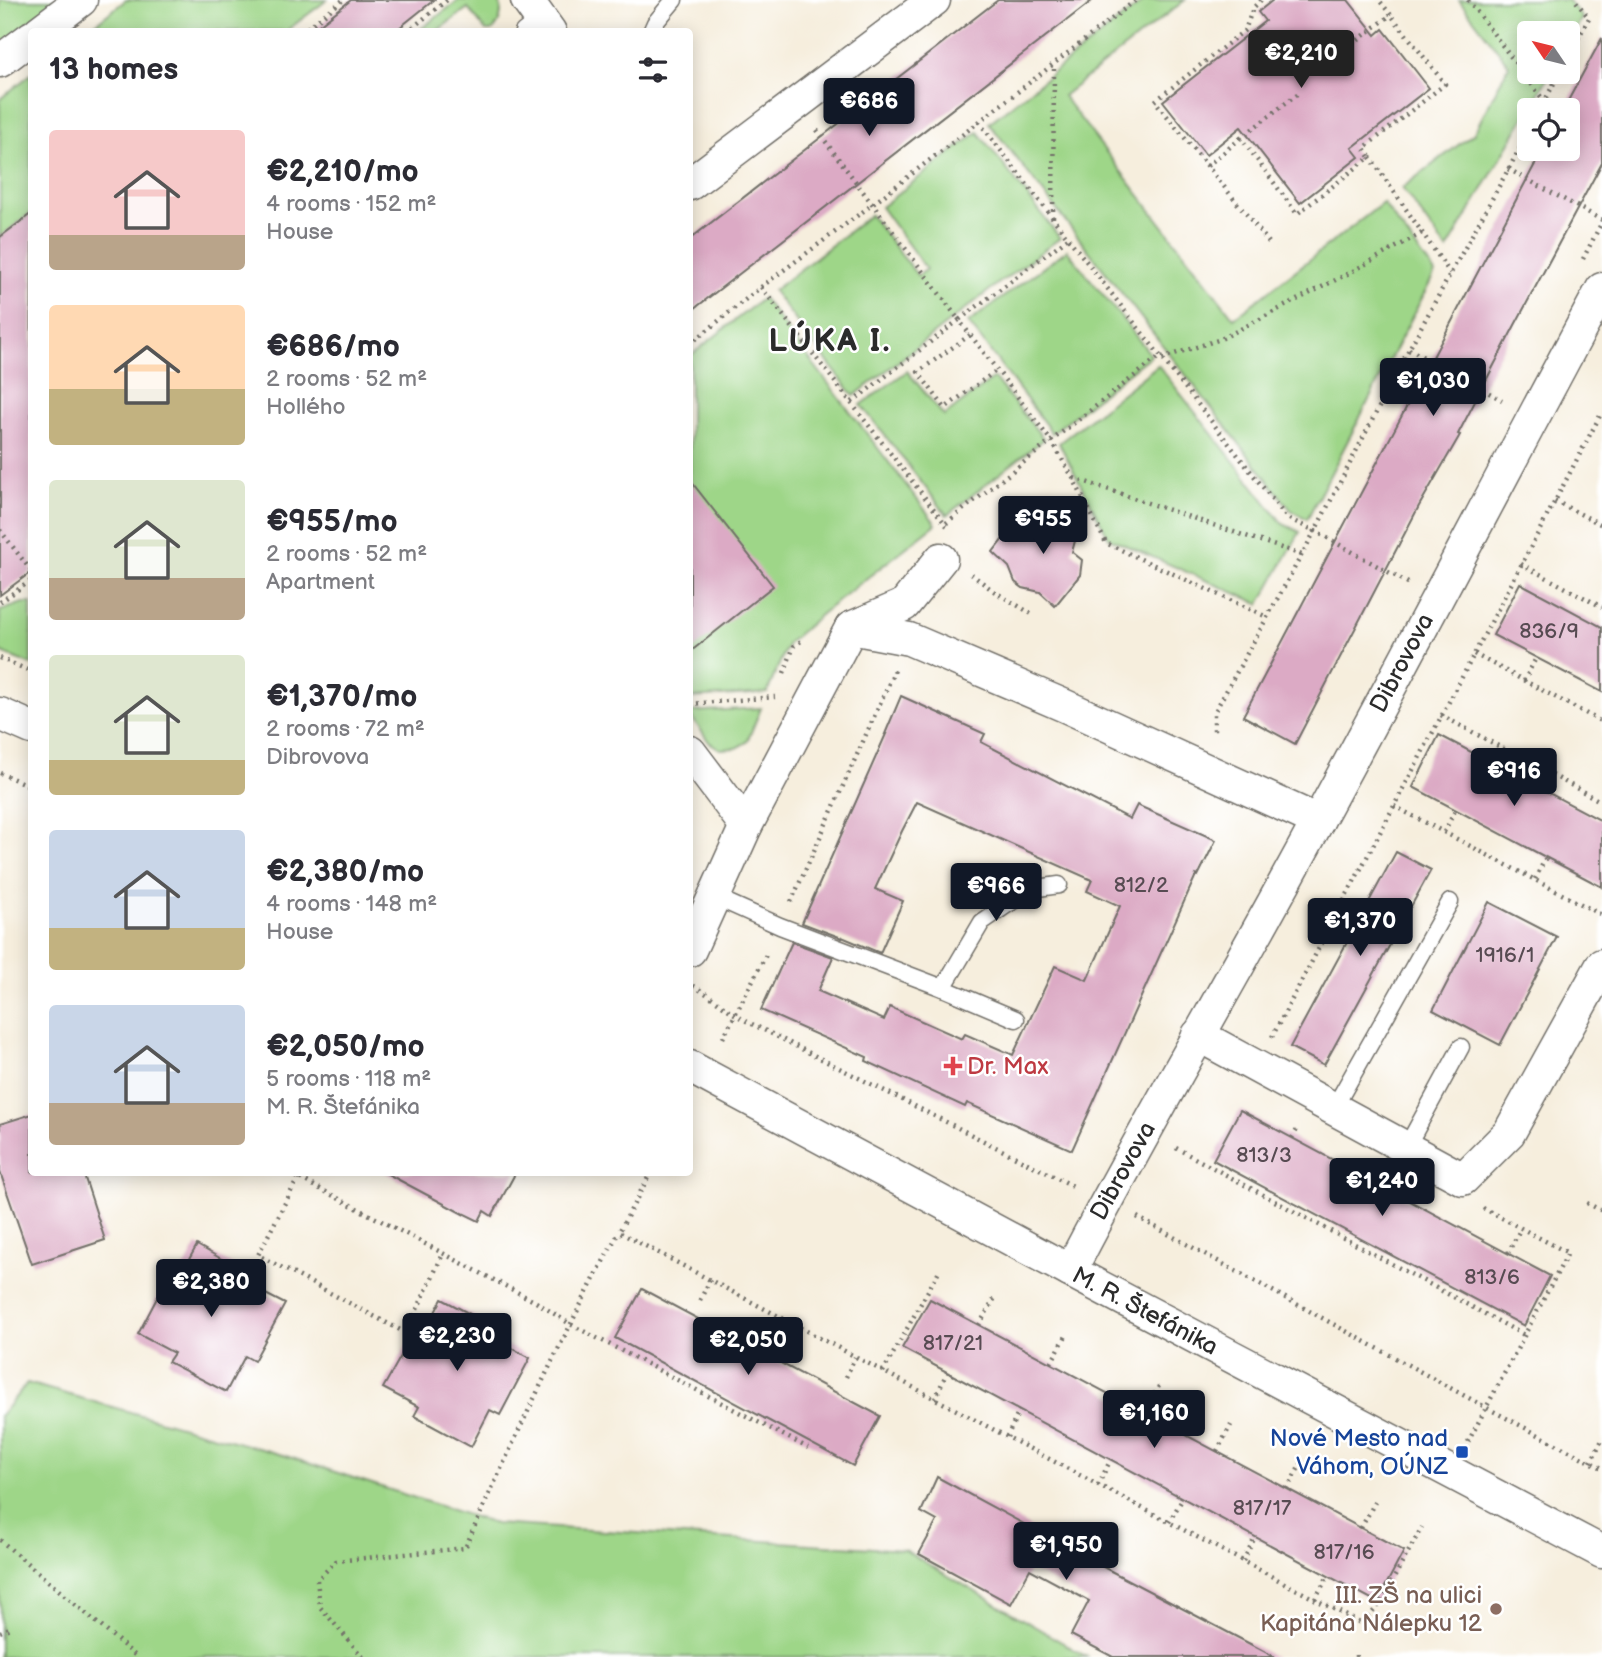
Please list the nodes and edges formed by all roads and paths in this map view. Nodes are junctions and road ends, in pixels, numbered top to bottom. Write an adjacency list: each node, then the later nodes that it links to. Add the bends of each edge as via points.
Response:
1 (81, 0): 12 (street)
2 (343, 0): 13 (path)
3 (447, 0): 14 (path)
4 (674, 0): 15 (lane)
5 (934, 0): 25 (street)
6 (1136, 0): 20 (path)
7 (1261, 0): 30 (path, via 1245,30 1155,101)
8 (1379, 0): 11 (path)
9 (1468, 0): 24 (path)
10 (1575, 0): 16 (path, via 1589,18)
11 (1391, 15): 21 (path); 29 (path, via 1445,85 1364,148)
12 (44, 28)
13 (307, 28)
14 (411, 28)
15 (653, 28)
16 (1580, 35)
17 (28, 40): 19 (street)
18 (1319, 58): 21 (path)
19 (0, 61)
20 (1054, 64): 26 (path); 34 (path)
21 (1325, 65): 22 (path)
22 (1330, 71)
23 (1297, 94): 27 (path)
24 (1542, 98)
25 (797, 104): 32 (street); 33 (path)
26 (979, 122): 33 (path); 34 (path)
27 (1241, 138): 29 (path, via 1297,214); 30 (path)
28 (1517, 153): 31 (path)
29 (1370, 157): 36 (path)
30 (1207, 166): 38 (path)
31 (1508, 169): 35 (path); 39 (path)
32 (693, 182)
33 (873, 204): 40 (path); 42 (path)
34 (1053, 219): 37 (path)
35 (1602, 220)
36 (1422, 233): 39 (path); 46 (path, via 1222,338)
37 (1068, 238): 42 (path); 46 (path)
38 (1271, 245)
39 (1450, 273): 45 (path)
40 (761, 287): 44 (path); 48 (path)
41 (1602, 289): 88 (street, Dibrovova)
42 (959, 320): 43 (path); 48 (path)
43 (970, 335): 47 (path); 47 (path, via 918,372 944,408)
44 (693, 342)
45 (1409, 349): 49 (path); 57 (path)
46 (1161, 357): 51 (path); 57 (path, via 1287,518)
47 (997, 370): 51 (path)
48 (852, 402): 54 (path)
49 (1506, 402)
50 (1602, 412): 53 (path)
51 (1052, 442): 52 (path); 54 (path)
52 (1073, 478): 59 (path); 67 (path, via 1106,543)
53 (1555, 501): 55 (path); 60 (path)
54 (946, 523): 58 (path); 58 (path)
55 (1602, 525)
56 (0, 530): 61 (path)
57 (1315, 531): 59 (path); 63 (path)
58 (949, 549): 66 (path, via 995,592); 68 (street, via 904,605)
59 (1302, 555): 67 (path)
60 (1521, 564): 65 (path); 70 (path)
61 (28, 567)
62 (28, 583): 64 (path)
63 (1410, 584)
64 (0, 602)
65 (1602, 607)
66 (1032, 614)
67 (1267, 617): 81 (path, via 1214,713 1214,734)
68 (851, 628): 69 (street); 89 (street)
69 (909, 639): 88 (street); 97 (path)
70 (1474, 654): 74 (path); 78 (path)
71 (1536, 657): 74 (path)
72 (0, 658): 73 (path)
73 (28, 670)
74 (1524, 681): 79 (path)
75 (775, 697): 76 (path)
76 (693, 704)
77 (0, 714): 80 (street)
78 (1441, 715): 85 (path); 86 (path)
79 (1602, 722)
80 (28, 726)
81 (1223, 744)
82 (693, 756): 89 (street)
83 (0, 773): 84 (path)
84 (28, 785)
85 (1602, 802)
86 (1394, 806): 90 (path); 107 (path)
87 (1456, 809): 90 (path)
88 (1318, 821): 104 (street, Dibrovova)
89 (746, 826): 94 (street)
90 (1444, 832): 92 (path)
91 (1546, 857): 92 (path)
92 (1535, 880): 96 (path)
93 (1059, 885): 101 (lane, via 1038,888 982,922)
94 (713, 896): 97 (lane); 98 (street)
95 (1450, 902): 109 (lane)
96 (1602, 915)
97 (780, 926): 101 (lane); 102 (path)
98 (693, 943)
99 (1602, 965): 111 (street, via 1509,1133 1463,1179)
100 (693, 986): 102 (path)
101 (943, 988): 103 (lane)
102 (736, 1016): 105 (path); 115 (path)
103 (1016, 1019)
104 (1198, 1035): 107 (street); 115 (street, Dibrovova)
105 (723, 1038)
106 (1461, 1047): 111 (lane)
107 (1256, 1067): 109 (street)
108 (693, 1069): 124 (street, M. R. Štefánika)
109 (1334, 1108): 111 (street)
110 (1167, 1144): 131 (path)
111 (1406, 1148)
112 (295, 1176): 114 (path)
113 (649, 1176): 120 (path)
114 (298, 1178): 122 (path); 122 (path, via 258,1255 406,1334)
115 (1106, 1202): 124 (street, Dibrovova); 141 (path)
116 (1587, 1203): 118 (path)
117 (1477, 1205): 119 (path)
118 (1602, 1211)
119 (1521, 1228): 121 (path); 131 (path, via 1569,1254)
120 (619, 1232): 125 (path); 129 (path)
121 (1508, 1253)
122 (443, 1254): 129 (path)
123 (940, 1269): 136 (path)
124 (1070, 1271): 163 (street, M. R. Štefánika)
125 (710, 1280): 127 (path); 128 (path)
126 (995, 1298): 130 (path)
127 (700, 1300)
128 (782, 1318): 133 (path); 134 (path)
129 (570, 1324): 147 (path); 170 (path, via 465,1548 336,1561 317,1580 320,1607)
130 (979, 1325)
131 (1524, 1335): 141 (path)
132 (1066, 1336): 135 (path)
133 (772, 1338)
134 (855, 1357): 136 (path); 138 (path)
135 (1051, 1363)
136 (883, 1372): 140 (path)
137 (947, 1372): 140 (path)
138 (846, 1377)
139 (1159, 1386): 143 (path)
140 (935, 1399): 145 (path)
141 (1487, 1408): 149 (path); 152 (path)
142 (1019, 1410): 145 (path)
143 (1144, 1412)
144 (1231, 1424): 148 (path)
145 (1007, 1437): 154 (path)
146 (1602, 1440): 152 (path)
147 (808, 1448)
148 (1217, 1451)
149 (1462, 1452)
150 (1111, 1460): 154 (path)
151 (1302, 1462): 155 (path)
152 (1591, 1462): 153 (path)
153 (1602, 1468)
154 (1098, 1485): 158 (path)
155 (1287, 1489)
156 (1183, 1498): 158 (path)
157 (1375, 1502): 160 (path)
158 (1169, 1522): 164 (path)
159 (1422, 1527): 166 (path, via 1379,1605 1362,1624)
160 (1361, 1528)
161 (1255, 1537): 164 (path)
162 (0, 1540): 169 (path)
163 (1602, 1552)
164 (1243, 1561): 166 (path)
165 (1328, 1576): 166 (path)
166 (1315, 1599)
167 (10, 1628): 168 (path)
168 (0, 1632)
169 (137, 1657)
170 (363, 1657)

